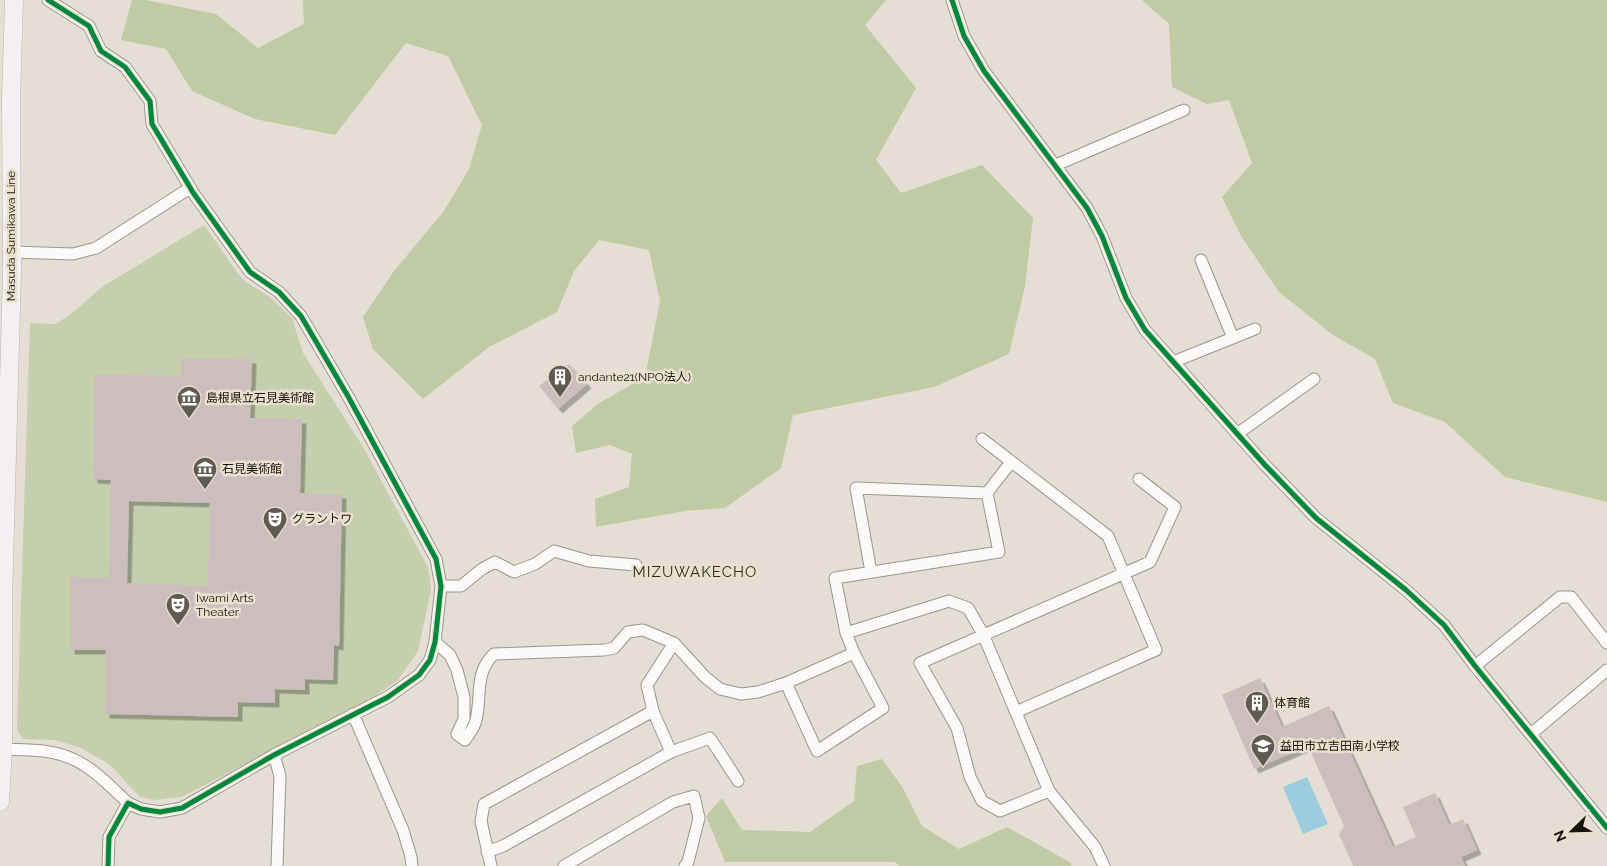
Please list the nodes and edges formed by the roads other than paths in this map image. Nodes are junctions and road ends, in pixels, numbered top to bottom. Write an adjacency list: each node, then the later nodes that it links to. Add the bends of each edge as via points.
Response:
1 (14, 0): 7 (main road, Masuda Sumikawa Line)
2 (48, 0): 6 (street, via 89,26 102,51 125,67 150,101 152,124)
3 (952, 0): 5 (street, via 964,36 984,71)
4 (1184, 110): 5 (street)
5 (1056, 165): 11 (street, via 1088,208 1126,298 1145,330)
6 (190, 188): 7 (street, via 96,248 73,254); 21 (street, via 250,272 279,292 301,316 359,415 436,559)
7 (12, 252): 22 (main road, Masuda Sumikawa Line)
8 (1202, 260): 10 (street)
9 (1255, 329): 10 (street)
10 (1233, 338): 11 (street)
11 (1173, 362): 13 (street)
12 (1314, 379): 13 (street)
13 (1237, 434): 29 (street, via 1316,518 1444,625)
14 (982, 439): 15 (street)
15 (1011, 462): 17 (street); 20 (street, via 1108,536)
16 (1139, 479): 20 (street, via 1175,508 1150,562)
17 (987, 493): 19 (street, via 999,552); 19 (street, via 856,488)
18 (636, 565): 21 (street, via 589,561 554,551 535,564 514,572 495,562 461,586)
19 (871, 572): 23 (street, via 835,578)
20 (1124, 574): 24 (street); 33 (street, via 1156,650)
21 (441, 586): 25 (street)
22 (1, 600): 36 (main road, Masuda Sumikawa Line)
23 (846, 633): 24 (street, via 949,602 968,608); 28 (street)
24 (983, 634): 33 (street); 40 (street, via 920,662 957,728 970,777 982,800 1000,811)
25 (435, 642): 27 (street, via 450,655 457,670 464,697 464,719 457,734 466,740 476,721 481,674 486,661 494,654 604,650 614,648 628,632 643,630); 34 (street, via 430,660 419,675 388,697)
26 (1607, 643): 29 (street, via 1571,597 1560,597)
27 (674, 644): 31 (street, via 720,690 742,694); 32 (street, via 647,685)
28 (854, 653): 31 (street); 31 (street, via 883,708 817,751)
29 (1475, 666): 35 (street)
30 (1607, 670): 35 (street)
31 (786, 683)
32 (653, 711): 37 (street); 44 (street, via 484,804 481,821)
33 (1016, 712): 40 (street)
34 (353, 714): 38 (street); 47 (street, via 403,830)
35 (1531, 734): 43 (street)
36 (3, 749): 41 (main road, Masuda Sumikawa Line); 42 (street, via 66,756 84,765)
37 (671, 752): 39 (street, via 710,738); 44 (street)
38 (274, 755): 42 (street, via 182,808 160,812); 46 (street, via 280,776)
39 (738, 781)
40 (1049, 791): 51 (street, via 1095,847)
41 (0, 802)
42 (128, 803): 45 (street, via 109,837)
43 (1607, 828)
44 (487, 852): 48 (street)
45 (108, 866)
46 (277, 866)
47 (412, 866)
48 (491, 866)
49 (564, 866): 50 (street, via 673,802 694,796 699,818)
50 (685, 866)
51 (1104, 866)

